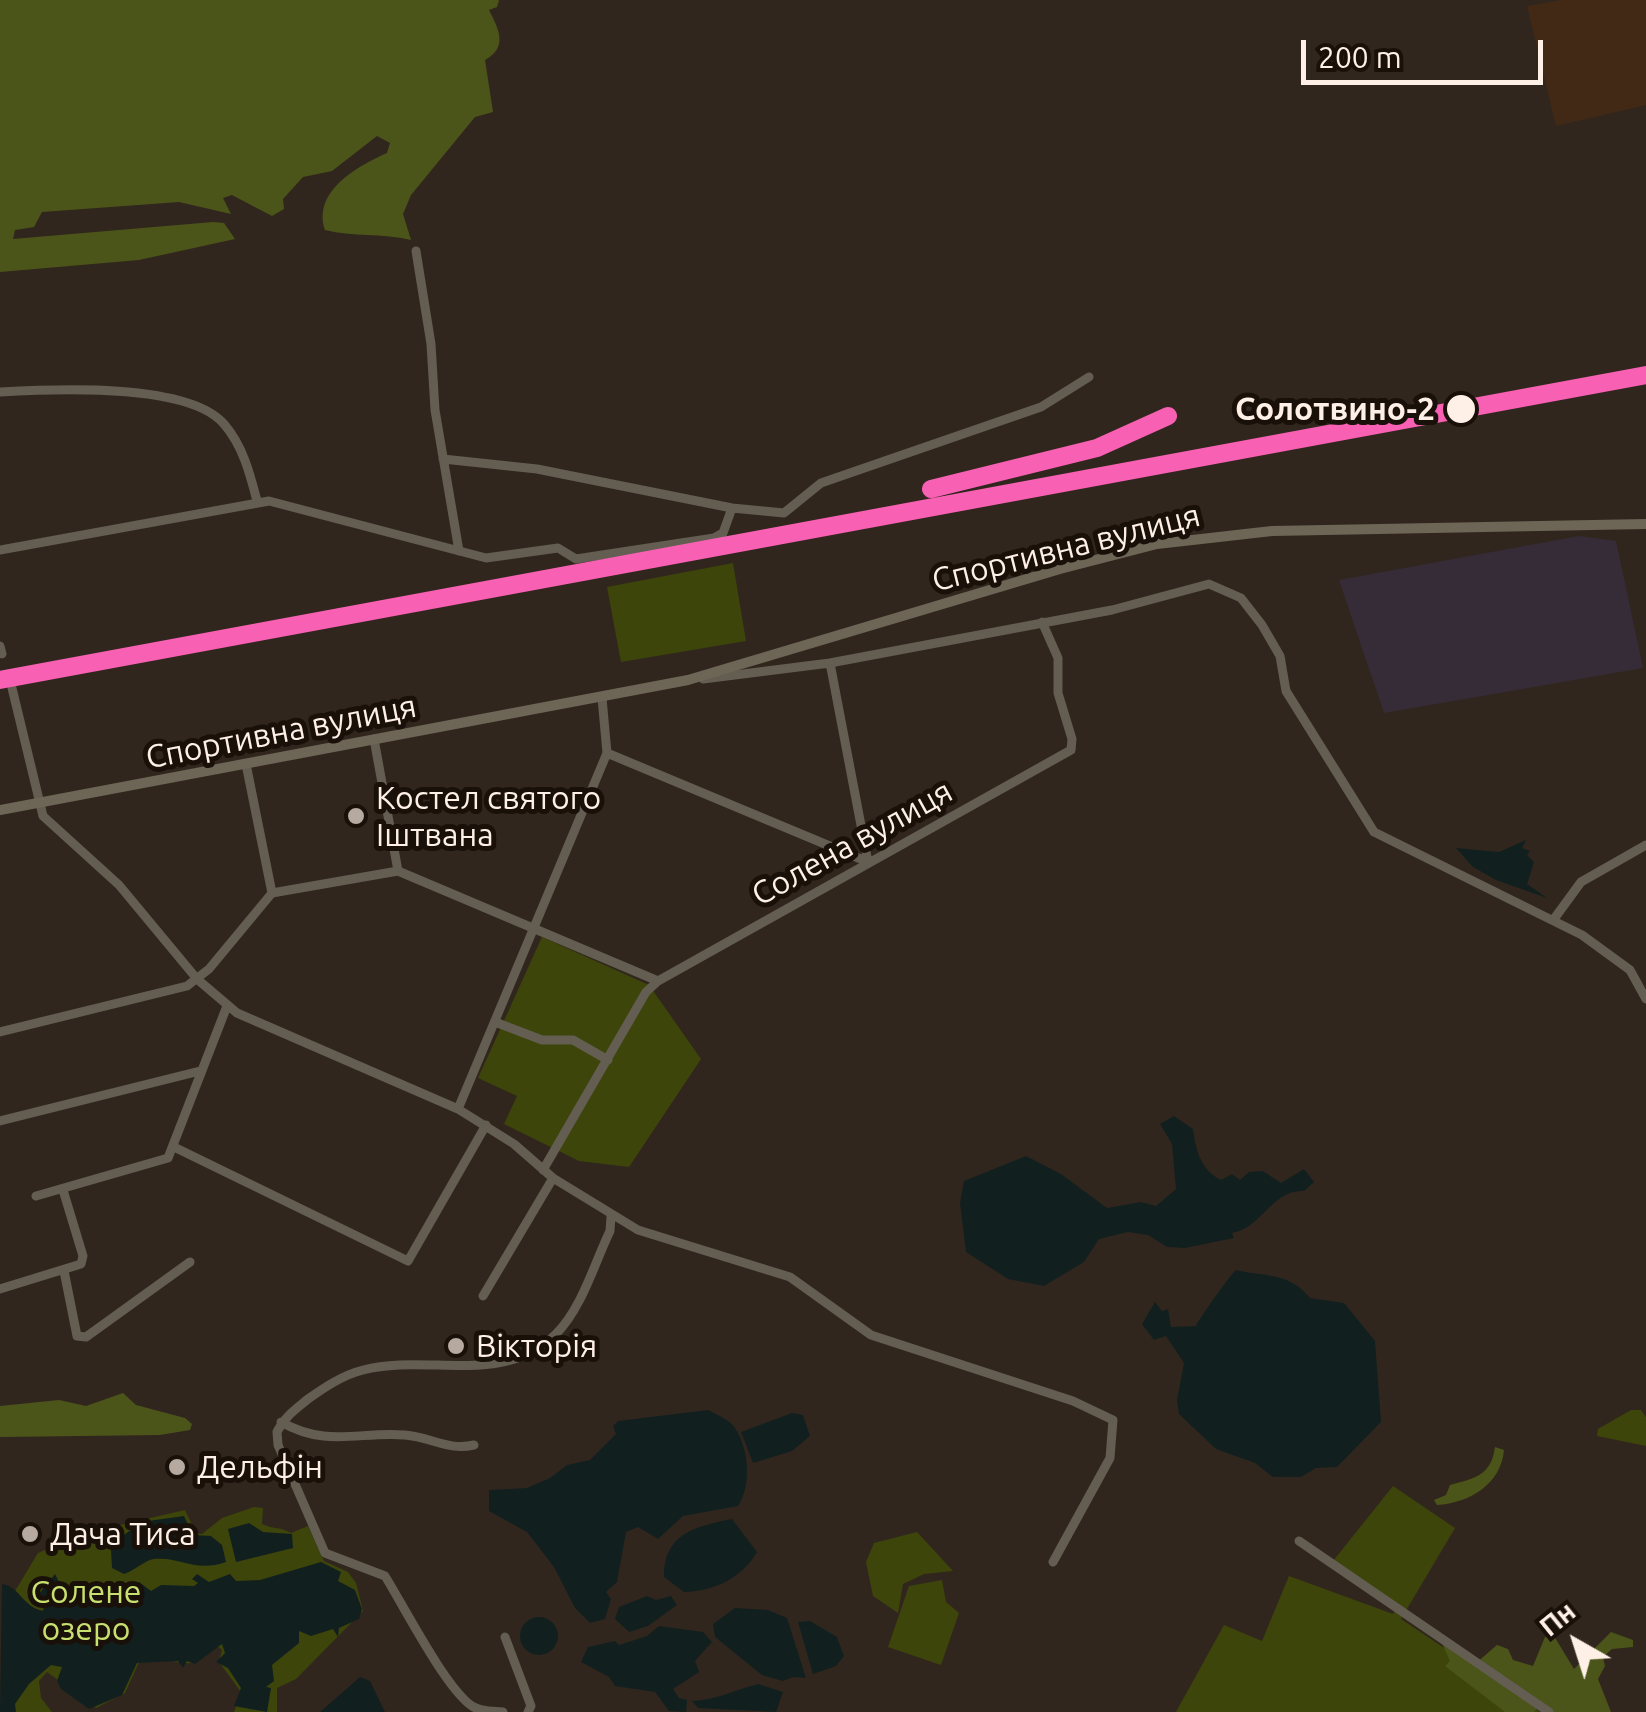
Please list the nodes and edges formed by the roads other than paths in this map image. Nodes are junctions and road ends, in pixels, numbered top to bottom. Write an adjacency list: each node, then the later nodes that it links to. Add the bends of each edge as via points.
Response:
1 (416, 251): 4 (street)
2 (1089, 377): 6 (street, via 1041,407 820,483 794,510)
3 (0, 392): 5 (street, via 148,395 191,405 222,420 240,446)
4 (443, 458): 6 (street, via 537,469); 9 (street)
5 (257, 501): 8 (street); 9 (street)
6 (732, 508): 9 (street, via 723,533 714,538 576,559 558,548 486,558)
7 (1646, 524): 12 (main road, Спортивна вулиця, via 1272,531 1158,544)
8 (0, 550)
9 (459, 550)
10 (1042, 622): 11 (street, Спортивна вулиця); 21 (street, Солена вулиця, via 1058,658 1070,750); 24 (street, Спортивна вулиця, via 1209,584 1240,598 1280,656 1286,691 1374,832)
11 (830, 664): 12 (street, Спортивна вулиця); 21 (street)
12 (688, 680): 14 (main road, Спортивна вулиця)
13 (12, 688): 18 (street)
14 (602, 698): 15 (main road, Спортивна вулиця); 16 (street)
15 (374, 740): 17 (main road, Спортивна вулиця); 22 (street)
16 (607, 753): 21 (street); 25 (street)
17 (246, 764): 18 (main road, Спортивна вулиця); 23 (street)
18 (36, 803): 19 (main road, Спортивна вулиця); 26 (street, via 119,886)
19 (0, 810)
20 (1646, 845): 24 (street, via 1582,882)
21 (868, 862): 27 (street, Солена вулиця)
22 (398, 872): 23 (street); 25 (street)
23 (272, 894): 26 (street)
24 (1554, 919): 28 (street, via 1630,970)
25 (535, 928): 27 (street); 30 (street)
26 (197, 980): 29 (street); 31 (street)
27 (658, 981): 32 (street)
28 (1646, 998)
29 (227, 1006): 33 (street); 34 (street)
30 (495, 1022): 32 (street, via 542,1040 573,1040); 34 (street)
31 (0, 1032)
32 (608, 1060): 38 (street)
33 (200, 1071): 35 (street); 37 (street)
34 (458, 1109): 36 (street)
35 (0, 1121)
36 (486, 1124): 37 (street, via 408,1261); 38 (street)
37 (174, 1147): 40 (street, via 159,1164)
38 (543, 1170): 39 (street)
39 (552, 1178): 42 (street); 46 (street)
40 (63, 1190): 41 (street); 44 (street, via 83,1256)
41 (36, 1196)
42 (610, 1217): 47 (street, via 610,1231 572,1312 539,1348 472,1366 363,1370 322,1390); 50 (street, via 790,1277 871,1334 1113,1420 1110,1458)
43 (190, 1262): 44 (street, via 86,1337 77,1336)
44 (64, 1272): 45 (street)
45 (0, 1289)
46 (483, 1296)
47 (282, 1422): 48 (street, via 311,1434 410,1435 456,1449); 52 (street, via 278,1445 325,1554 386,1576 463,1697 482,1710)
48 (474, 1445)
49 (1299, 1541): 54 (street)
50 (1054, 1562)
51 (506, 1637): 53 (street)
52 (503, 1712)
53 (528, 1712)
54 (1549, 1712)

